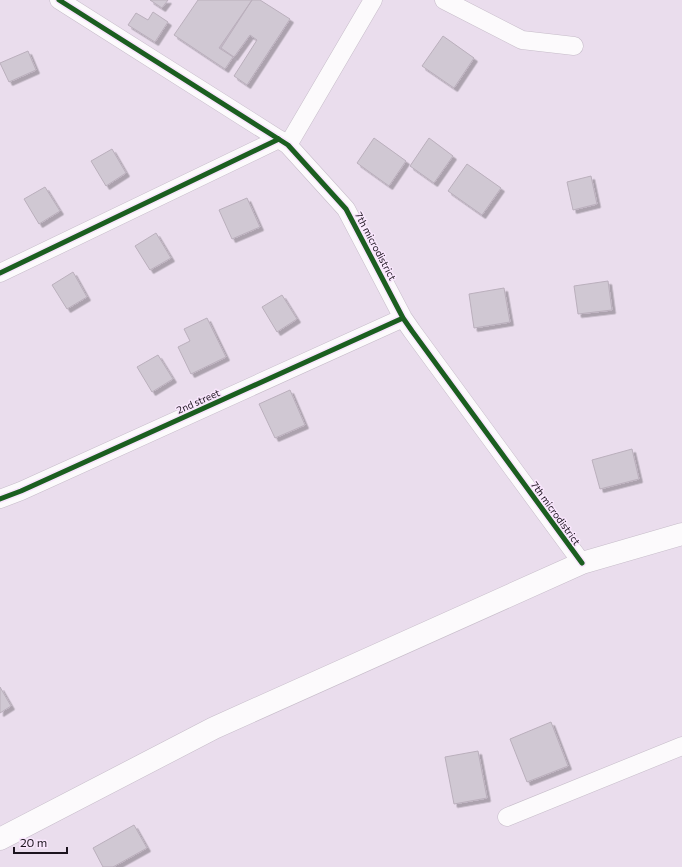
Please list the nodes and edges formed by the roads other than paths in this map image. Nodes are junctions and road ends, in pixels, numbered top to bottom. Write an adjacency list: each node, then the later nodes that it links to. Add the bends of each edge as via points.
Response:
1 (59, 0): 5 (street, 7th microdistrict)
2 (373, 0): 5 (street)
3 (444, 0): 4 (street, via 522,40)
4 (574, 46)
5 (284, 142): 6 (street); 7 (street, 7th microdistrict, via 346,209)
6 (0, 273)
7 (403, 318): 8 (street, 2nd street); 10 (street, 7th microdistrict)
8 (0, 499)
9 (682, 534): 10 (main road)
10 (582, 563): 13 (main road, via 214,728)
11 (682, 746): 12 (street)
12 (507, 817)
13 (0, 839)

